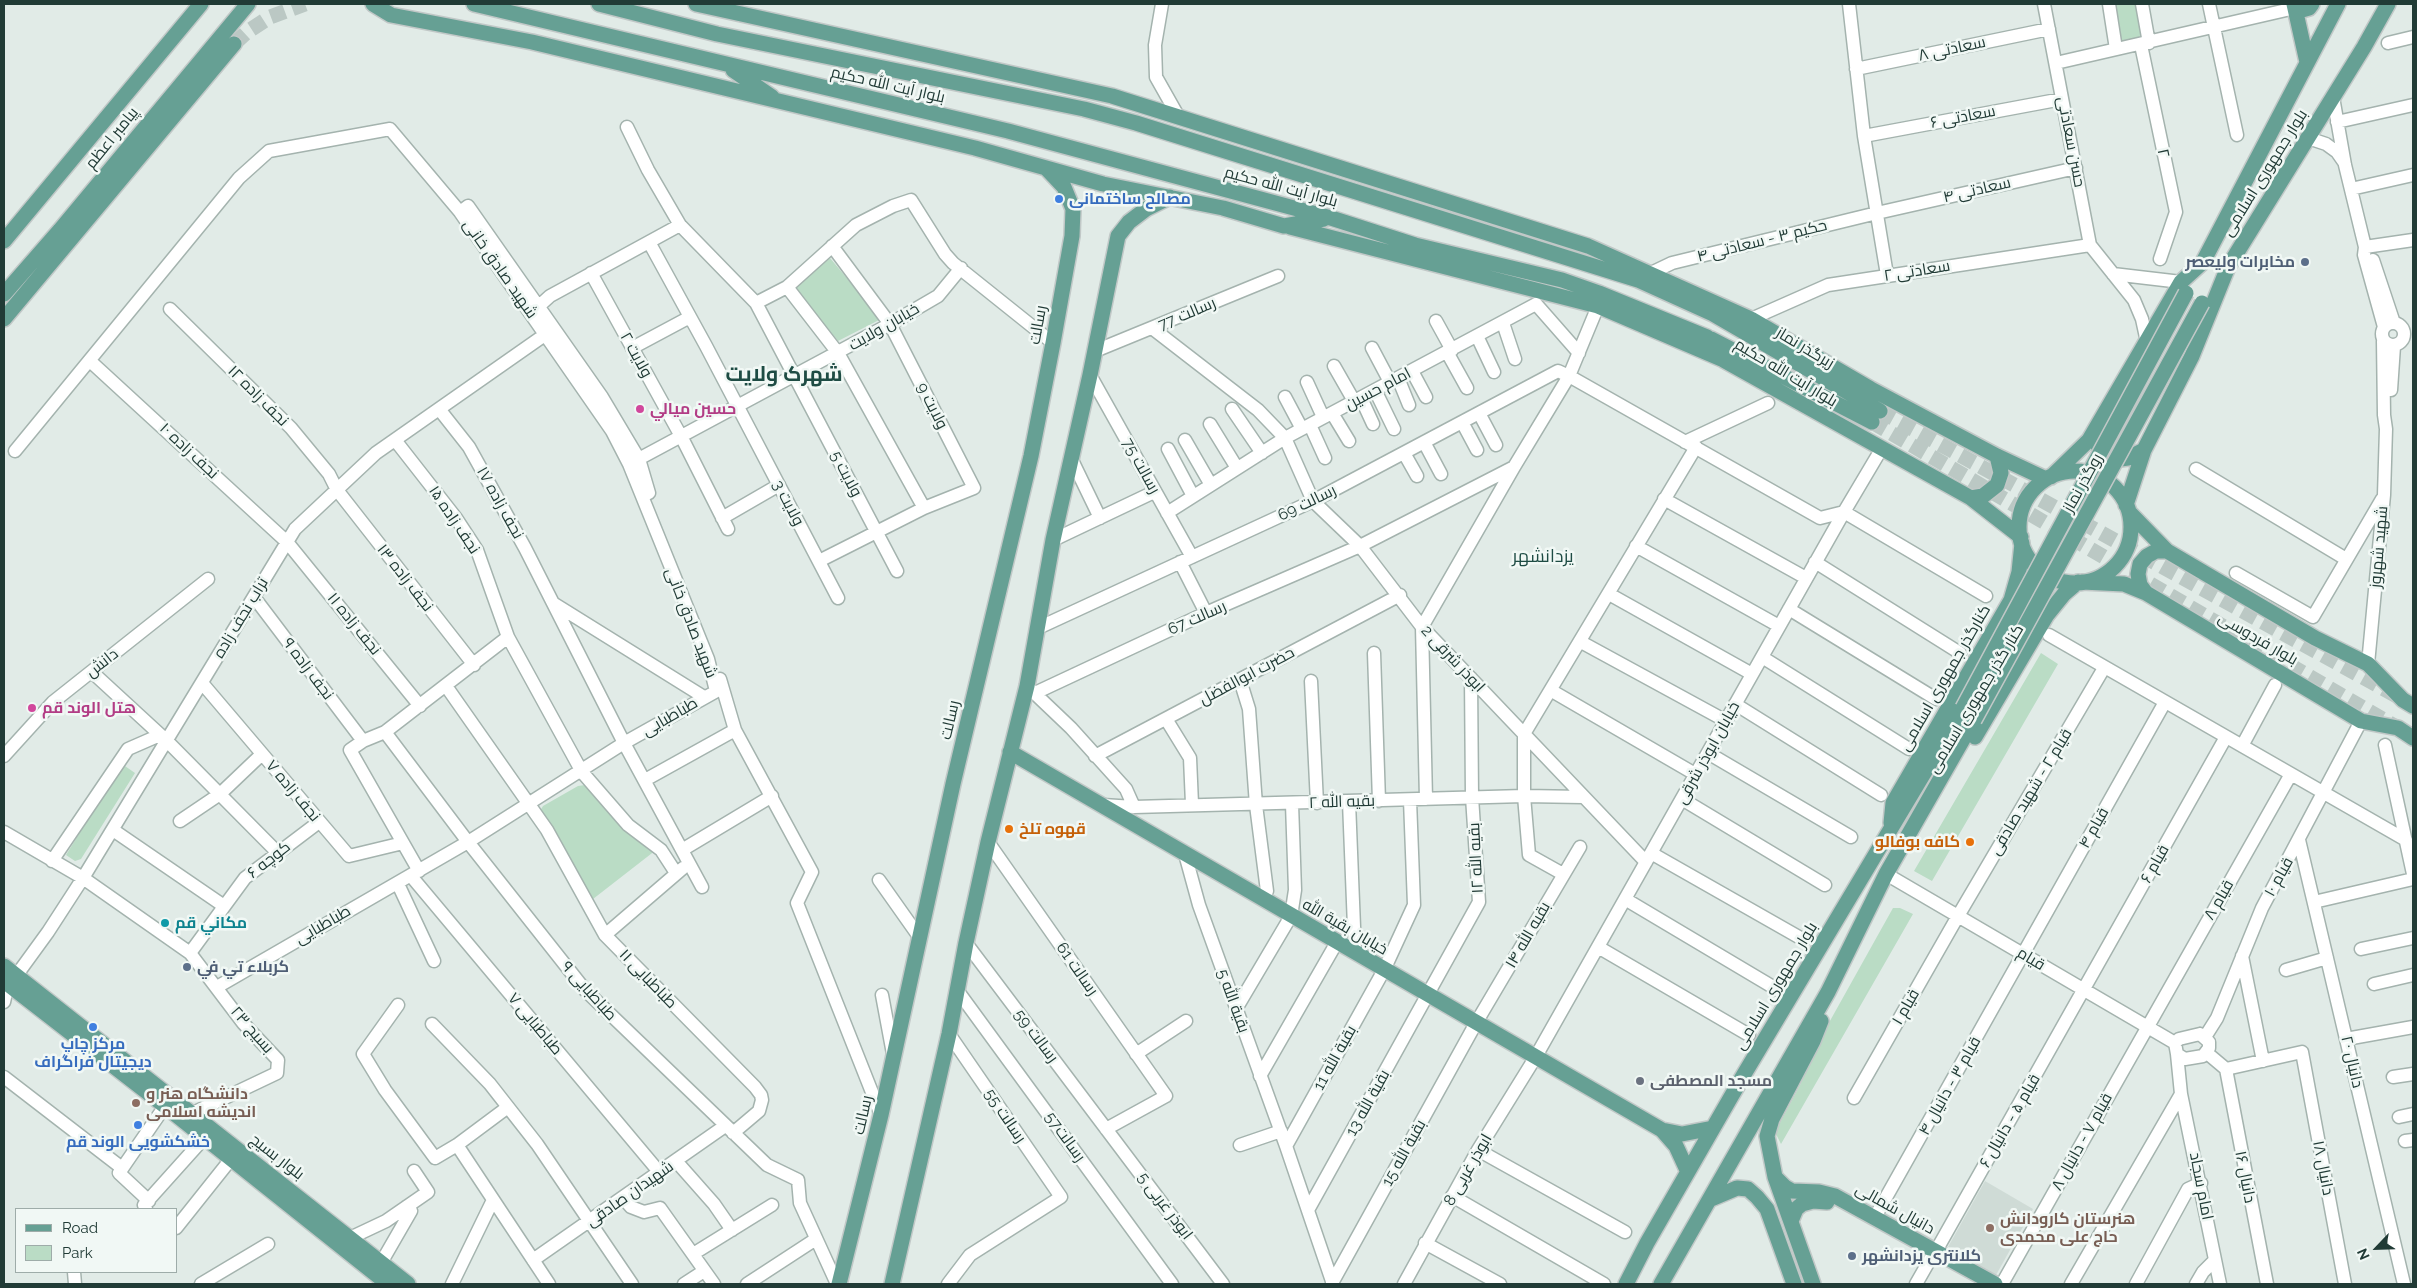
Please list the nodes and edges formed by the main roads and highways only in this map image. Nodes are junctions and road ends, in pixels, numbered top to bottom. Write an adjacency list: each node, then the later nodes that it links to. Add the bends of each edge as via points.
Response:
1 (201, 4): 22 (main road, پیامبر اعظم)
2 (248, 4): 21 (main road, پیامبر اعظم)
3 (373, 4): 14 (main road, via 391,15 532,42)
4 (474, 4): 13 (main road, بلوار آیت الله حکیم)
5 (599, 4): 16 (main road, بلوار آیت الله حکیم, via 717,34 1084,109)
6 (696, 4): 17 (main road, via 1112,96)
7 (2312, 4): 10 (main road, via 2302,10)
8 (2338, 4): 12 (main road, بلوار جمهوری اسلامی)
9 (2388, 4): 25 (main road, بلوار جمهوری اسلامی)
10 (2294, 6): 12 (main road)
11 (234, 44): 23 (main road)
12 (2307, 62): 24 (main road, بلوار جمهوری اسلامی)
13 (726, 64): 14 (main road); 19 (main road, بلوار آیت الله حکیم, via 1008,131)
14 (778, 101): 15 (main road)
15 (1046, 168): 18 (main road, via 1103,184); 66 (main road, رسالت, via 1064,187 1073,209 1072,236 1053,343 1031,456 953,784 881,1115)
16 (1322, 182): 17 (main road, via 1342,178 1404,194); 26 (main road, بلوار آیت الله حکیم)
17 (1418, 192): 26 (main road, via 1588,246)
18 (1170, 197): 20 (main road); 48 (main road, via 1146,209 1118,236 1053,540 1031,690)
19 (1331, 218): 20 (main road); 31 (main road, بلوار آیت الله حکیم, via 1415,245 1562,280)
20 (1284, 226): 32 (main road, via 1598,306)
21 (60, 230): 23 (main road); 28 (main road, پیامبر اعظم)
22 (4, 241)
23 (64, 247): 30 (main road)
24 (2203, 262): 27 (main road, روگذر نماز)
25 (2228, 267): 34 (main road, بلوار جمهوری اسلامی, via 2192,356); 50 (main road, روگذر نماز, bridge, via 2202,302 1974,720)
26 (1643, 277): 29 (main road, بلوار آیت الله حکیم); 35 (main road, بلوار آیت الله حکیم, via 1751,320)
27 (2184, 288): 33 (main road, via 2147,342); 46 (main road, روگذر نماز, bridge)
28 (4, 294)
29 (1713, 314): 31 (main road, زیرگذر نماز, via 1876,417)
30 (4, 319)
31 (1707, 337): 32 (main road, بلوار آیت الله حکیم)
32 (1726, 361): 37 (main road, بلوار آیت الله حکیم)
33 (2093, 434): 34 (main road, via 2104,455 2113,460 2128,458); 36 (main road)
34 (2144, 450): 38 (main road, بلوار جمهوری اسلامی)
35 (1997, 456): 36 (main road, بلوار آیت الله حکیم); 37 (main road, via 2001,467 1997,485 1983,496)
36 (2049, 478): 38 (main road, via 2074,471 2089,472 2114,487); 39 (main road, via 2032,491 2023,506 2019,524)
37 (1971, 498): 39 (main road, بلوار آیت الله حکیم)
38 (2128, 509): 40 (main road, بلوار فردوسی); 41 (main road, via 2131,528 2122,558 2097,578)
39 (2021, 540): 41 (main road, via 2030,560 2044,574 2062,581); 43 (main road, کنارگذر جمهوری اسلامی, via 2019,572)
40 (2167, 551): 42 (main road, via 2152,554 2140,564 2140,585); 45 (main road, بلوار فردوسی, via 2314,638 2368,664)
41 (2080, 582): 42 (main road, بلوار فردوسی, via 2124,584); 44 (main road, کنار گذر جمهوری اسلامی, via 2064,594)
42 (2146, 593): 47 (main road, بلوار فردوسی, via 2361,721 2398,728)
43 (2011, 600): 44 (main road, via 2021,596 2031,598 2040,603); 49 (main road, کنارگذر جمهوری اسلامی, via 1893,803)
44 (2047, 615): 50 (main road, کنار گذر جمهوری اسلامی, via 1919,828)
45 (2413, 706)
46 (1963, 708): 49 (main road, بلوار جمهوری اسلامی)
47 (2413, 738)
48 (1010, 752): 55 (main road, خیابان بقیة الله); 67 (main road)
49 (1890, 828): 54 (main road, بلوار جمهوری اسلامی)
50 (1907, 836): 53 (main road)
51 (4, 966): 52 (main road, بلوار بسیج)
52 (9, 980): 60 (main road, بلوار بسیج, via 231,1158); 60 (main road, بلوار بسیج, via 193,1113)
53 (1828, 992): 57 (main road, via 1813,1041 1766,1136); 58 (main road)
54 (1713, 1128): 55 (main road, خیابان بقیة الله, via 1682,1134); 56 (main road, بلوار جمهوری اسلامی)
55 (1662, 1130): 56 (main road, خیابان بقیة الله, via 1676,1146)
56 (1688, 1172): 68 (main road, بلوار جمهوری اسلامی)
57 (1775, 1177): 59 (main road, دانیال شمالی, via 1792,1191 1819,1192); 61 (main road)
58 (1711, 1200): 69 (main road); 70 (main road, via 1737,1188 1748,1189 1757,1197 1767,1209)
59 (1843, 1204): 61 (main road, دانیال شمالی, via 1813,1200 1796,1209); 63 (main road, دانیال شمالی); 63 (main road, دانیال شمالی, via 1875,1217)
60 (310, 1214): 62 (main road, بلوار بسیج)
61 (1791, 1221): 71 (main road)
62 (324, 1225): 64 (main road, بلوار بسیج); 65 (main road, بلوار بسیج, via 350,1238)
63 (1934, 1254): 72 (main road, دانیال شمالی); 73 (main road, دانیال شمالی)
64 (388, 1284)
65 (408, 1284)
66 (838, 1284)
67 (892, 1284)
68 (1626, 1284)
69 (1661, 1284)
70 (1794, 1284)
71 (1813, 1284)
72 (1982, 1284)
73 (1995, 1284)

